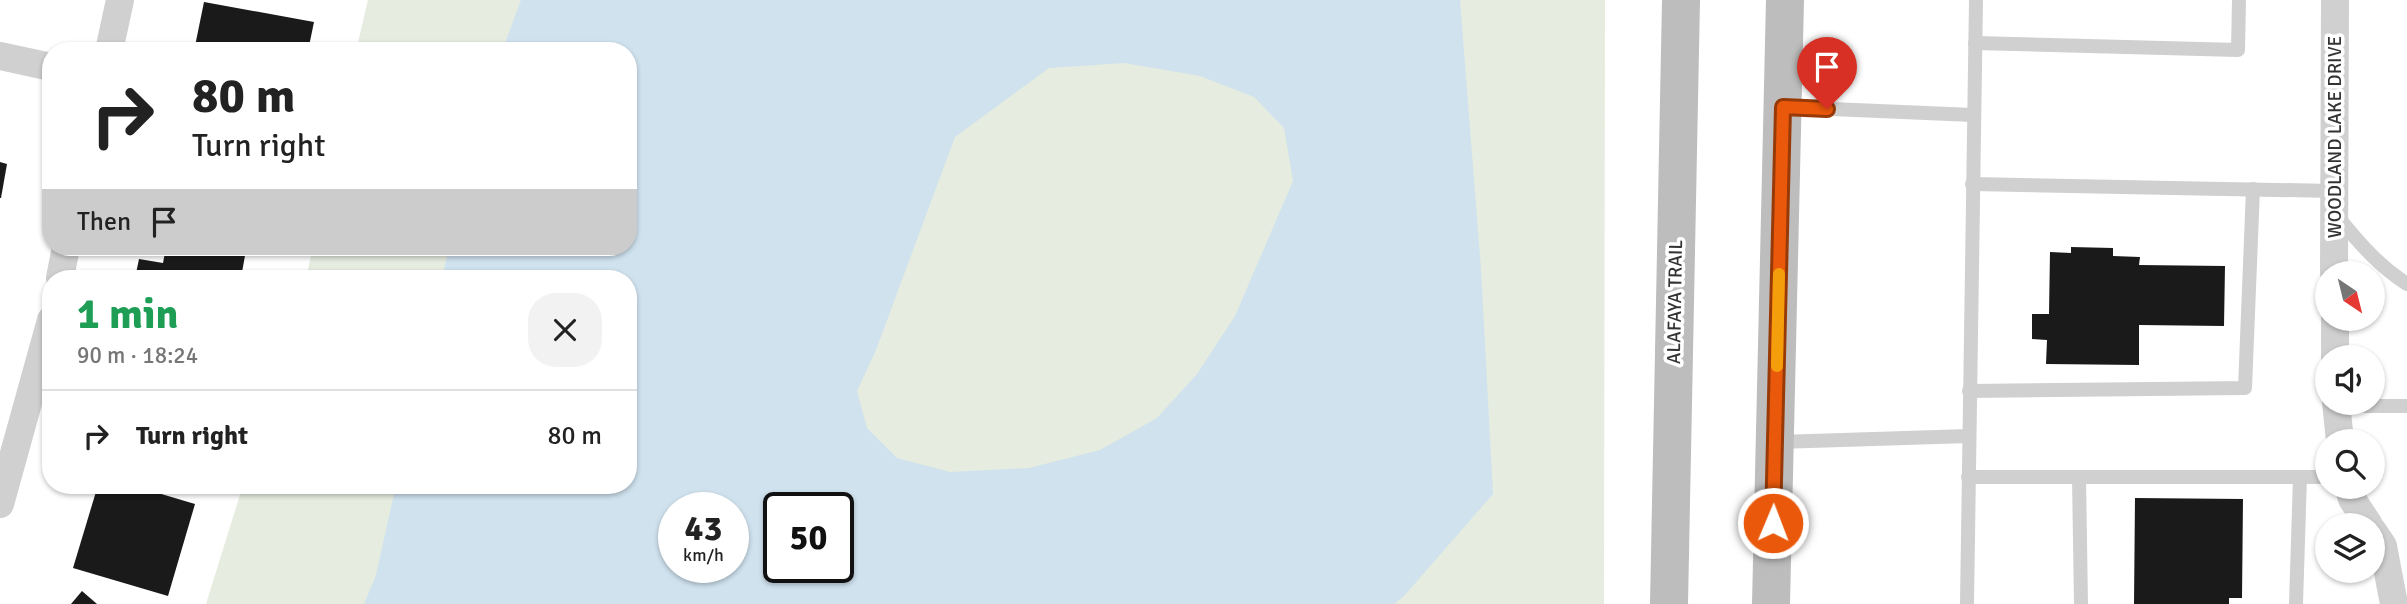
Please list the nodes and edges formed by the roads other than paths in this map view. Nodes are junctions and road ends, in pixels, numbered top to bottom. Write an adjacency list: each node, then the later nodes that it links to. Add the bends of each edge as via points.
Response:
1 (120, 0): 7 (street)
2 (1681, 0): 30 (main road, ALAFAYA TRAIL)
3 (1785, 0): 11 (main road)
4 (1976, 0): 8 (lane)
5 (2239, 0): 8 (lane, via 2238,50)
6 (2336, 0): 15 (street, WOODLAND LAKE DRIVE)
7 (111, 42)
8 (1975, 43): 12 (lane)
9 (0, 57): 10 (street)
10 (42, 65)
11 (1783, 107): 12 (lane); 23 (main road)
12 (1973, 115): 13 (lane)
13 (1972, 184): 14 (lane); 19 (lane)
14 (2253, 189): 15 (lane); 19 (lane, via 2245,388)
15 (2333, 201): 16 (street, WOODLAND LAKE DRIVE); 17 (lane, via 2379,263)
16 (2334, 261)
17 (2407, 284)
18 (42, 352): 28 (street)
19 (1969, 391): 22 (lane)
20 (2385, 405): 21 (lane)
21 (2407, 406)
22 (1969, 436): 23 (lane); 24 (lane)
23 (1775, 442): 31 (main road)
24 (1968, 477): 25 (lane); 32 (lane)
25 (2079, 477): 26 (lane); 33 (lane)
26 (2300, 477): 27 (lane); 34 (lane)
27 (2315, 477)
28 (0, 504)
29 (2385, 557): 35 (street)
30 (1669, 604)
31 (1772, 604)
32 (1968, 604)
33 (2081, 604)
34 (2296, 604)
35 (2394, 604)

